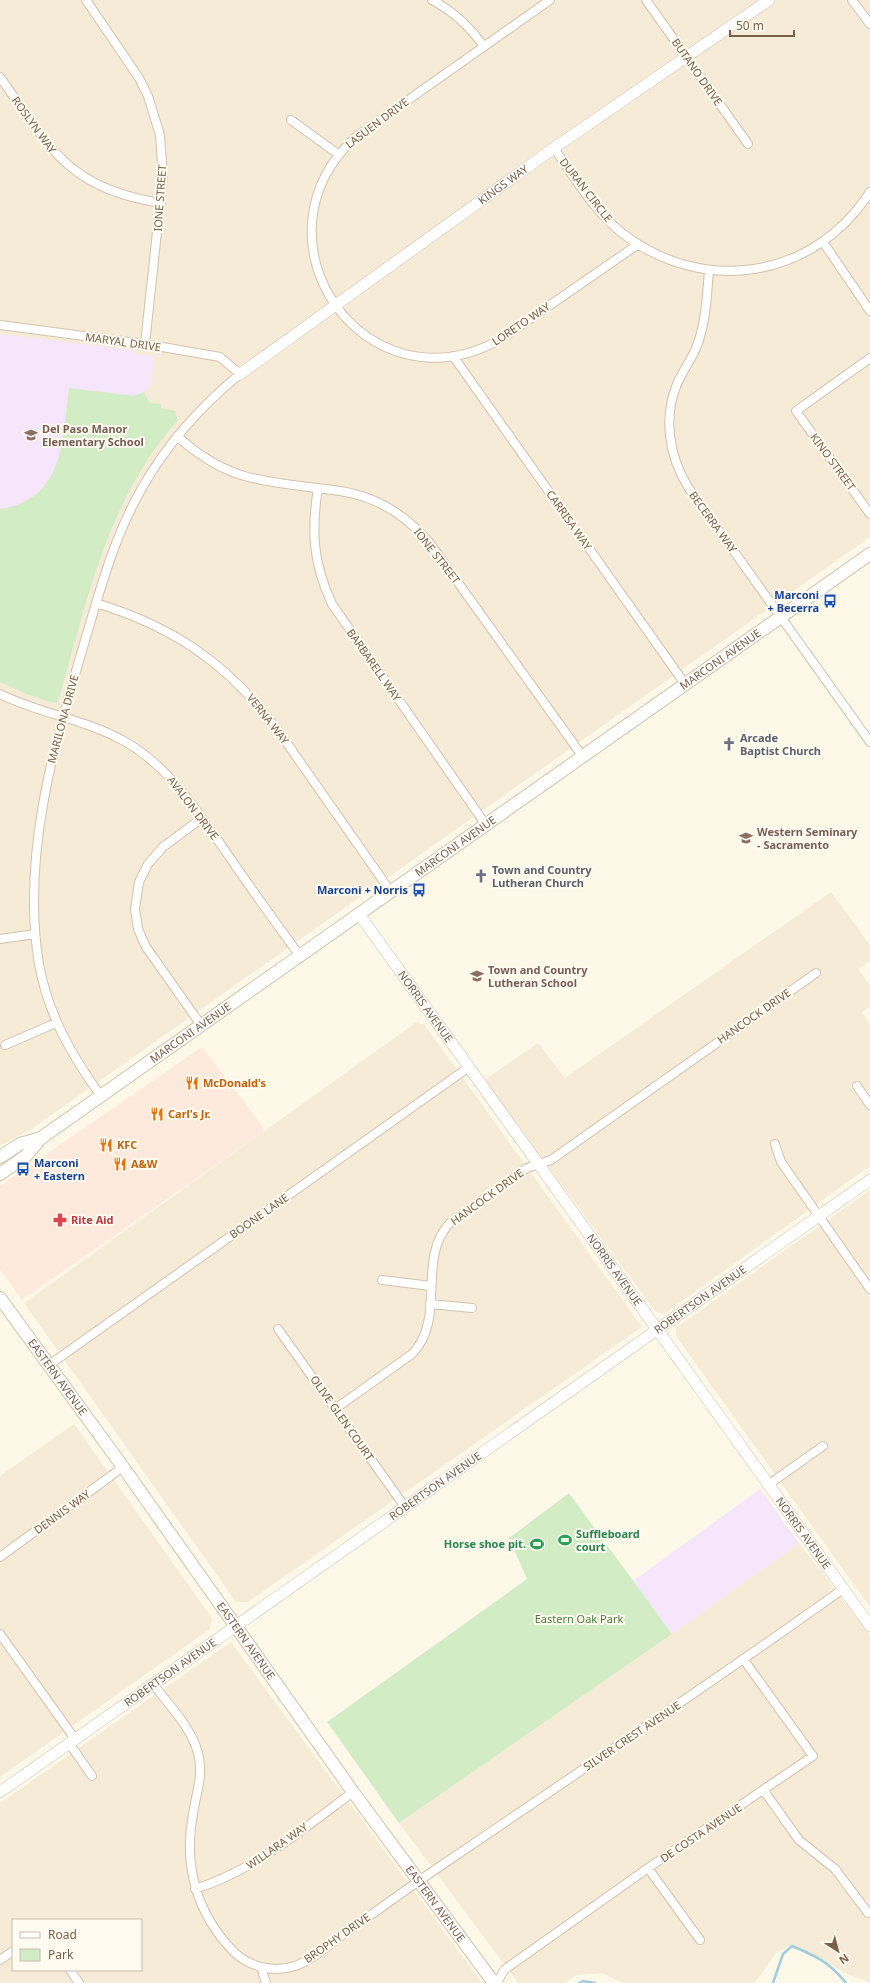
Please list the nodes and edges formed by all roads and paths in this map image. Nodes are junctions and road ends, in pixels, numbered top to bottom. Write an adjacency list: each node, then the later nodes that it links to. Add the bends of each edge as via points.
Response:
1 (86, 0): 16 (street, IONE STREET, via 132,66 148,96 160,135)
2 (432, 0): 8 (street, via 452,12)
3 (550, 0): 8 (street, LASUEN DRIVE)
4 (646, 0): 9 (street, BUTANO DRIVE)
5 (769, 0): 9 (street, KINGS WAY)
6 (852, 0): 7 (street)
7 (870, 24)
8 (483, 45): 14 (street, LASUEN DRIVE, via 357,136)
9 (687, 58): 12 (street, BUTANO DRIVE); 13 (street, KINGS WAY)
10 (0, 77): 16 (street, ROSLYN WAY, via 47,144 69,167 109,191 139,200)
11 (291, 120): 14 (street)
12 (748, 144)
13 (554, 148): 18 (street, DURAN CIRCLE, via 596,207 612,225); 20 (street, KINGS WAY)
14 (338, 154): 20 (street, LASUEN DRIVE, via 319,188 312,225 314,257 320,275)
15 (870, 192): 17 (street, DURAN CIRCLE, via 848,220)
16 (161, 203): 23 (street, IONE STREET)
17 (823, 242): 19 (street, DURAN CIRCLE, via 790,259 762,268 739,271); 21 (street)
18 (637, 245): 19 (street, DURAN CIRCLE, via 673,262); 24 (street, LORETO WAY, via 501,339 477,350)
19 (709, 270): 32 (street, BECERRA WAY, via 702,331 673,396 670,414 671,443 677,466 688,487)
20 (336, 304): 24 (street, LORETO WAY, via 360,333 379,345 412,356); 26 (street, KINGS WAY)
21 (870, 311)
22 (0, 325): 23 (street, MARYAL DRIVE)
23 (145, 344): 26 (street, MARYAL DRIVE, via 220,358)
24 (453, 356): 33 (street, CARRISA WAY)
25 (870, 358): 29 (street, KINO STREET, via 796,411)
26 (240, 374): 27 (street, MARILONA DRIVE, via 209,401)
27 (177, 436): 28 (street, IONE STREET, via 203,457 232,472); 31 (street, MARILONA DRIVE, via 158,462 133,505 112,551)
28 (318, 488): 37 (street, IONE STREET, via 363,495 384,504 419,531); 39 (street, BARBARELL WAY, via 314,510 314,542 320,574 332,604)
29 (870, 514)
30 (870, 554): 32 (main road, MARCONI AVENUE)
31 (96, 603): 35 (street, MARILONA DRIVE); 40 (street, VERNA WAY, via 123,611 164,629 193,646 233,678 259,705 277,729)
32 (781, 617): 33 (main road, MARCONI AVENUE); 36 (street, BECERRA WAY)
33 (685, 684): 37 (main road, MARCONI AVENUE)
34 (0, 694): 35 (street, AVALON DRIVE)
35 (63, 716): 38 (street, AVALON DRIVE, via 106,731 145,755 178,787); 42 (street, MARILONA DRIVE, via 53,754 40,828 35,878)
36 (870, 742)
37 (583, 757): 39 (main road, MARCONI AVENUE)
38 (202, 818): 44 (street, AVALON DRIVE); 47 (street, via 163,847 148,864 139,882 135,909 138,929 146,947)
39 (486, 825): 40 (main road, MARCONI AVENUE)
40 (391, 892): 41 (main road, MARCONI AVENUE)
41 (359, 914): 44 (main road, MARCONI AVENUE); 49 (street, NORRIS AVENUE)
42 (36, 934): 43 (street); 46 (street, MARILONA DRIVE, via 42,981)
43 (0, 939)
44 (300, 956): 47 (main road, MARCONI AVENUE)
45 (816, 973): 56 (street, HANCOCK DRIVE, via 552,1160)
46 (56, 1023): 48 (street); 51 (street, MARILONA DRIVE, via 73,1056)
47 (201, 1026): 51 (main road, MARCONI AVENUE)
48 (5, 1045)
49 (469, 1067): 56 (street, NORRIS AVENUE); 68 (street, BOONE LANE)
50 (857, 1086): 52 (street)
51 (101, 1096): 53 (main road, MARCONI AVENUE)
52 (870, 1105)
53 (41, 1138): 55 (main road, MARCONI AVENUE, via 20,1144); 57 (main road, MARCONI AVENUE, via 26,1156)
54 (775, 1144): 59 (street, via 781,1162)
55 (0, 1157)
56 (539, 1164): 61 (street, HANCOCK DRIVE, via 527,1168 446,1227 435,1248); 67 (street, NORRIS AVENUE)
57 (0, 1174)
58 (870, 1180): 59 (street, ROBERTSON AVENUE)
59 (819, 1216): 62 (street); 67 (street, ROBERTSON AVENUE)
60 (382, 1280): 61 (street)
61 (431, 1286): 64 (street, HANCOCK DRIVE)
62 (870, 1289)
63 (0, 1298): 68 (main road, EASTERN AVENUE)
64 (430, 1304): 65 (street); 69 (street, HANCOCK DRIVE, via 425,1334 416,1350)
65 (472, 1308)
66 (278, 1330): 69 (street, OLIVE GLEN COURT)
67 (657, 1330): 72 (street, NORRIS AVENUE); 73 (street, ROBERTSON AVENUE)
68 (49, 1365): 71 (main road, EASTERN AVENUE)
69 (335, 1409): 73 (street, OLIVE GLEN COURT)
70 (823, 1446): 72 (street)
71 (123, 1467): 74 (street, DENNIS WAY); 77 (main road, EASTERN AVENUE)
72 (768, 1484): 75 (street, NORRIS AVENUE)
73 (405, 1507): 77 (street, ROBERTSON AVENUE)
74 (0, 1557)
75 (844, 1589): 76 (street, NORRIS AVENUE); 79 (street, SILVER CREST AVENUE)
76 (870, 1626)
77 (234, 1627): 80 (street, ROBERTSON AVENUE); 85 (main road, EASTERN AVENUE)
78 (0, 1634): 81 (street)
79 (744, 1660): 83 (street, DE COSTA AVENUE, via 813,1756); 87 (street, SILVER CREST AVENUE)
80 (153, 1684): 81 (street, ROBERTSON AVENUE); 88 (street, BROPHY DRIVE, via 192,1736 199,1755 200,1775 189,1848)
81 (72, 1741): 82 (street); 84 (street, ROBERTSON AVENUE)
82 (92, 1776)
83 (764, 1791): 86 (street, DE COSTA AVENUE); 89 (street, via 799,1840 835,1869)
84 (0, 1792)
85 (353, 1792): 87 (main road, EASTERN AVENUE); 88 (street, WILLARA WAY, via 252,1865)
86 (648, 1868): 90 (street); 97 (street, DE COSTA AVENUE, via 504,1970)
87 (418, 1881): 93 (street, BROPHY DRIVE, via 304,1962 286,1968); 97 (main road, EASTERN AVENUE)
88 (195, 1889): 93 (street, BROPHY DRIVE, via 202,1909 232,1950 246,1962)
89 (868, 1913)
90 (700, 1940)
91 (12, 1952): 92 (street)
92 (0, 1960)
93 (261, 1967): 96 (street)
94 (71, 1971): 95 (street)
95 (79, 1983)
96 (266, 1983)
97 (495, 1983)

